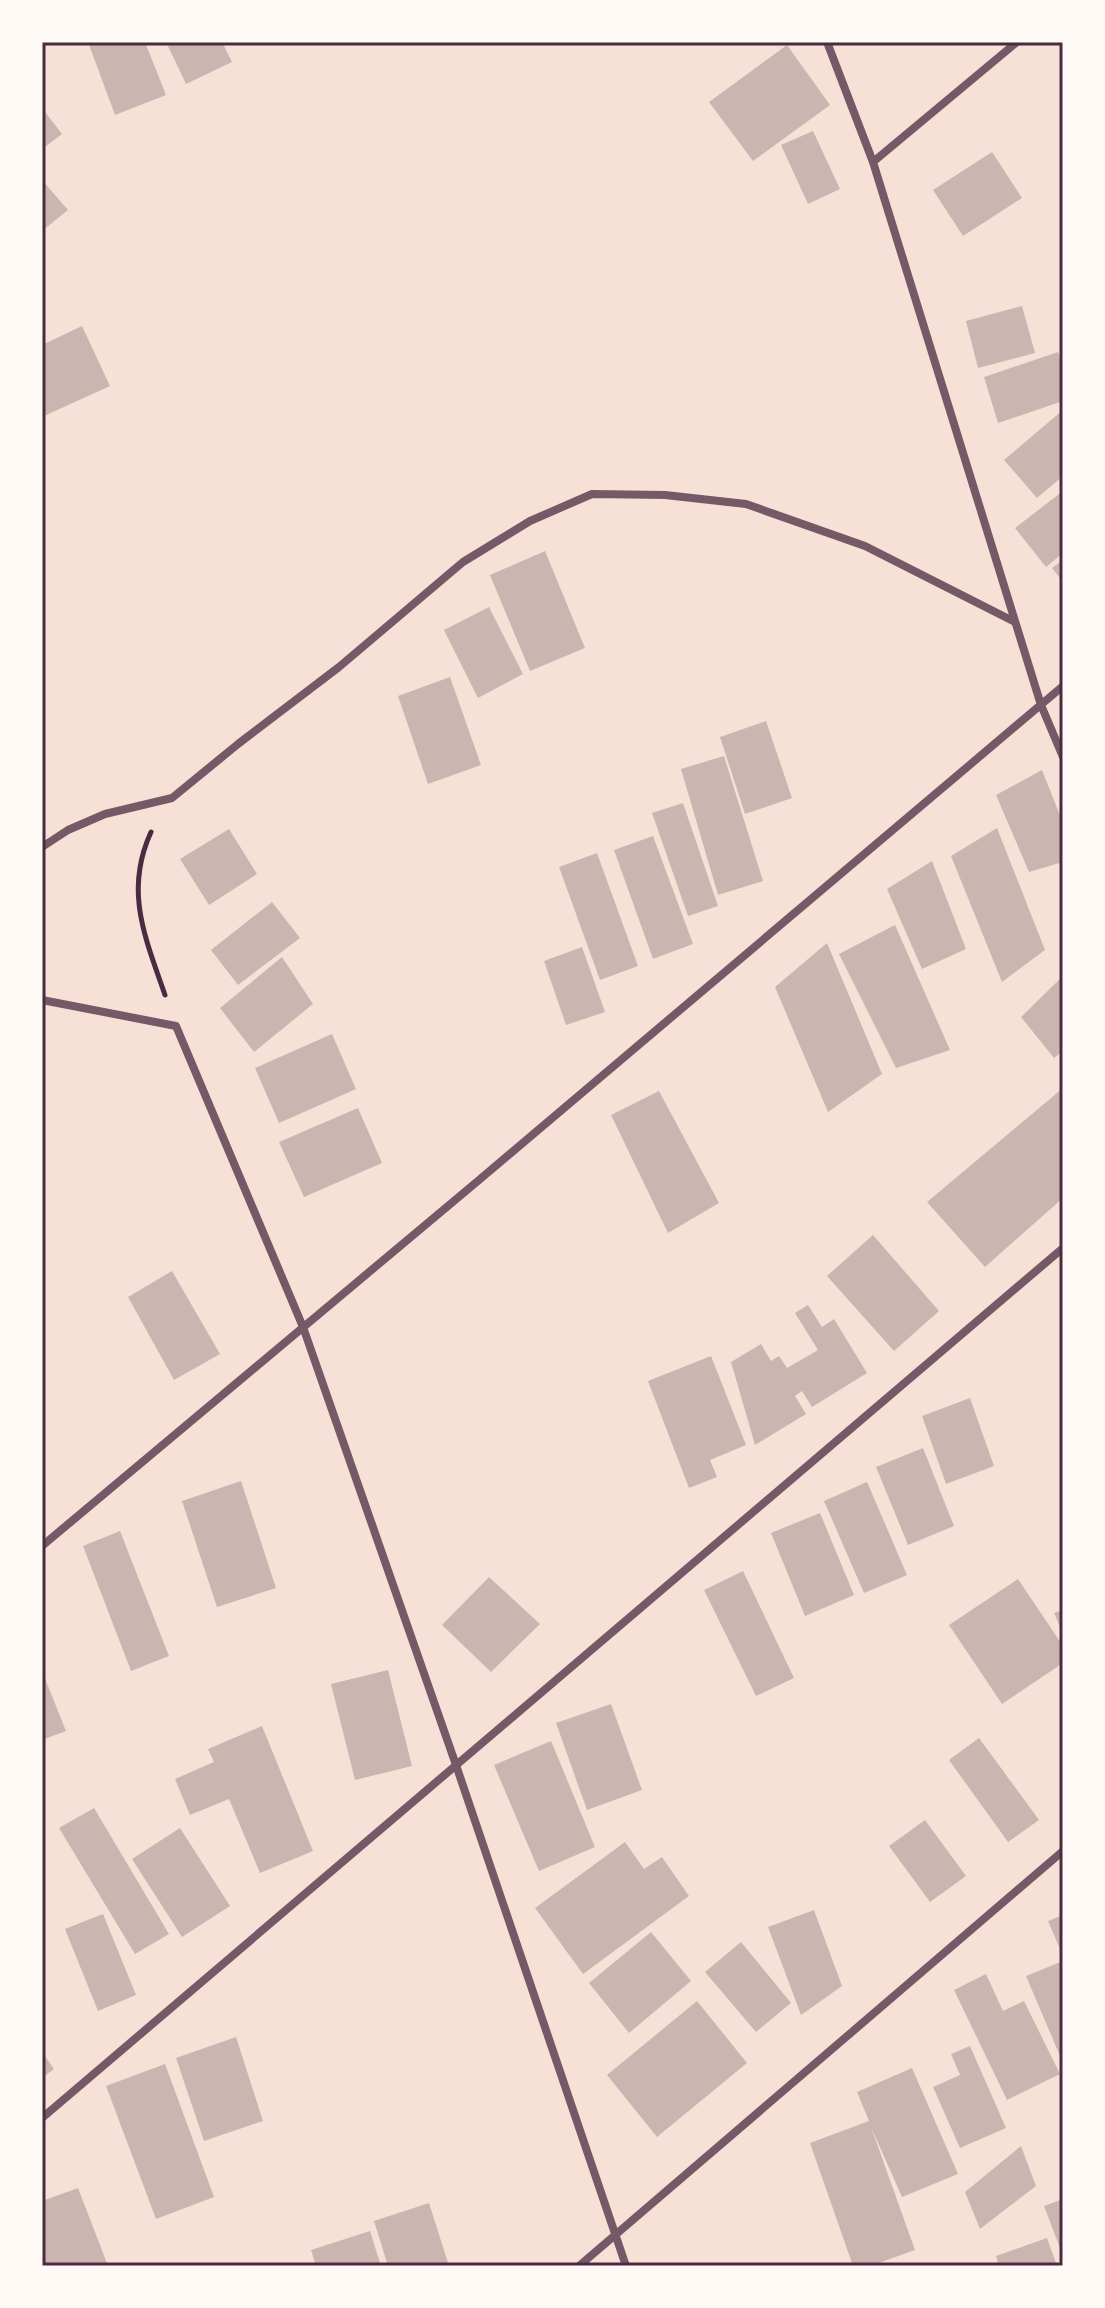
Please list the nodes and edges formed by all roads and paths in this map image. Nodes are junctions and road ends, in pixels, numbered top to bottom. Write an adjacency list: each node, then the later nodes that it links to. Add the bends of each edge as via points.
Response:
1 (827, 42): 3 (street)
2 (1017, 42): 3 (street)
3 (873, 162): 4 (street)
4 (1015, 622): 6 (street); 8 (street, via 865,546 746,504 592,494 530,521 463,562)
5 (1063, 686): 6 (street)
6 (1041, 705): 7 (street); 13 (street)
7 (1063, 757)
8 (172, 798): 9 (street, via 105,814); 11 (path, via 141,854 137,895 142,929)
9 (42, 847)
10 (42, 1000): 11 (street)
11 (176, 1026): 13 (street)
12 (1063, 1248): 15 (street)
13 (303, 1327): 14 (street); 15 (street)
14 (42, 1546)
15 (456, 1765): 17 (street); 18 (street)
16 (1063, 1851): 18 (street)
17 (42, 2118)
18 (614, 2237): 19 (street); 20 (street)
19 (579, 2266)
20 (626, 2266)

